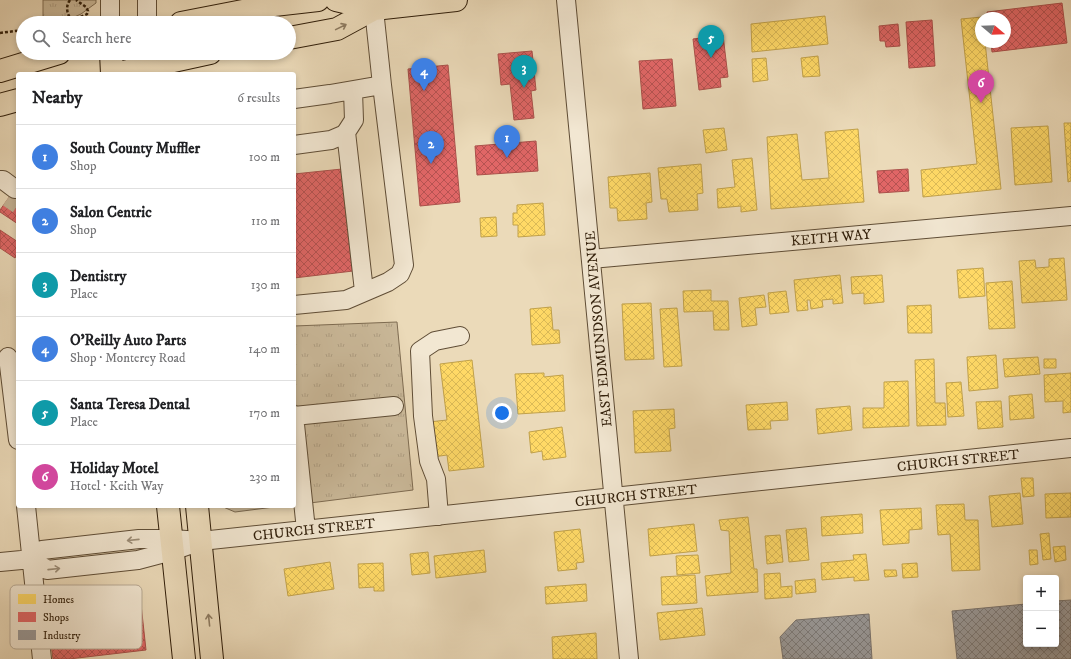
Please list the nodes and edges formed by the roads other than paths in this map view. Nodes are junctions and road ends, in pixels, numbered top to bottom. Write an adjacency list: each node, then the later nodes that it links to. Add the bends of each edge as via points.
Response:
1 (110, 0): 8 (street)
2 (147, 0): 9 (street)
3 (318, 0): 10 (main road)
4 (336, 0): 7 (main road)
5 (456, 0): 7 (main road)
6 (566, 0): 27 (street, EAST EDMUNDSON AVENUE)
7 (373, 5): 11 (main road, one-way to 7, via 337,29); 19 (street)
8 (110, 16)
9 (147, 16)
10 (217, 16)
11 (296, 37)
12 (36, 60): 16 (main road)
13 (112, 60): 17 (main road)
14 (171, 60): 15 (main road)
15 (149, 64): 18 (main road)
16 (0, 71)
17 (113, 72)
18 (120, 72)
19 (382, 85): 20 (street); 28 (street, via 404,265 400,274 388,282)
20 (353, 91): 21 (street); 24 (street, via 354,120)
21 (296, 99)
22 (16, 101): 23 (main road)
23 (0, 105)
24 (346, 132): 25 (street, via 331,140); 28 (street)
25 (296, 145)
26 (1071, 219): 27 (street, KEITH WAY)
27 (591, 259): 37 (street, EAST EDMUNDSON AVENUE)
28 (364, 291): 29 (street, via 346,300)
29 (296, 305)
30 (460, 336): 41 (street, via 435,341 420,351 424,424 429,461 436,479)
31 (9, 357): 34 (street)
32 (394, 406): 33 (street)
33 (296, 416)
34 (16, 422)
35 (296, 435): 42 (street)
36 (1071, 448): 37 (street, CHURCH STREET)
37 (614, 497): 41 (street, CHURCH STREET); 52 (street, EAST EDMUNDSON AVENUE)
38 (26, 508): 45 (street)
39 (168, 508): 44 (main road)
40 (197, 508): 43 (main road)
41 (440, 516): 42 (street, CHURCH STREET)
42 (306, 530): 43 (street, CHURCH STREET)
43 (201, 541): 44 (street, CHURCH STREET); 51 (main road, one-way to 43)
44 (172, 545): 45 (street, CHURCH STREET, via 139,539 42,550); 50 (main road)
45 (32, 559): 46 (street); 47 (street)
46 (0, 562)
47 (35, 585)
48 (41, 649): 49 (street)
49 (42, 659)
50 (184, 659)
51 (212, 659)
52 (629, 659)

